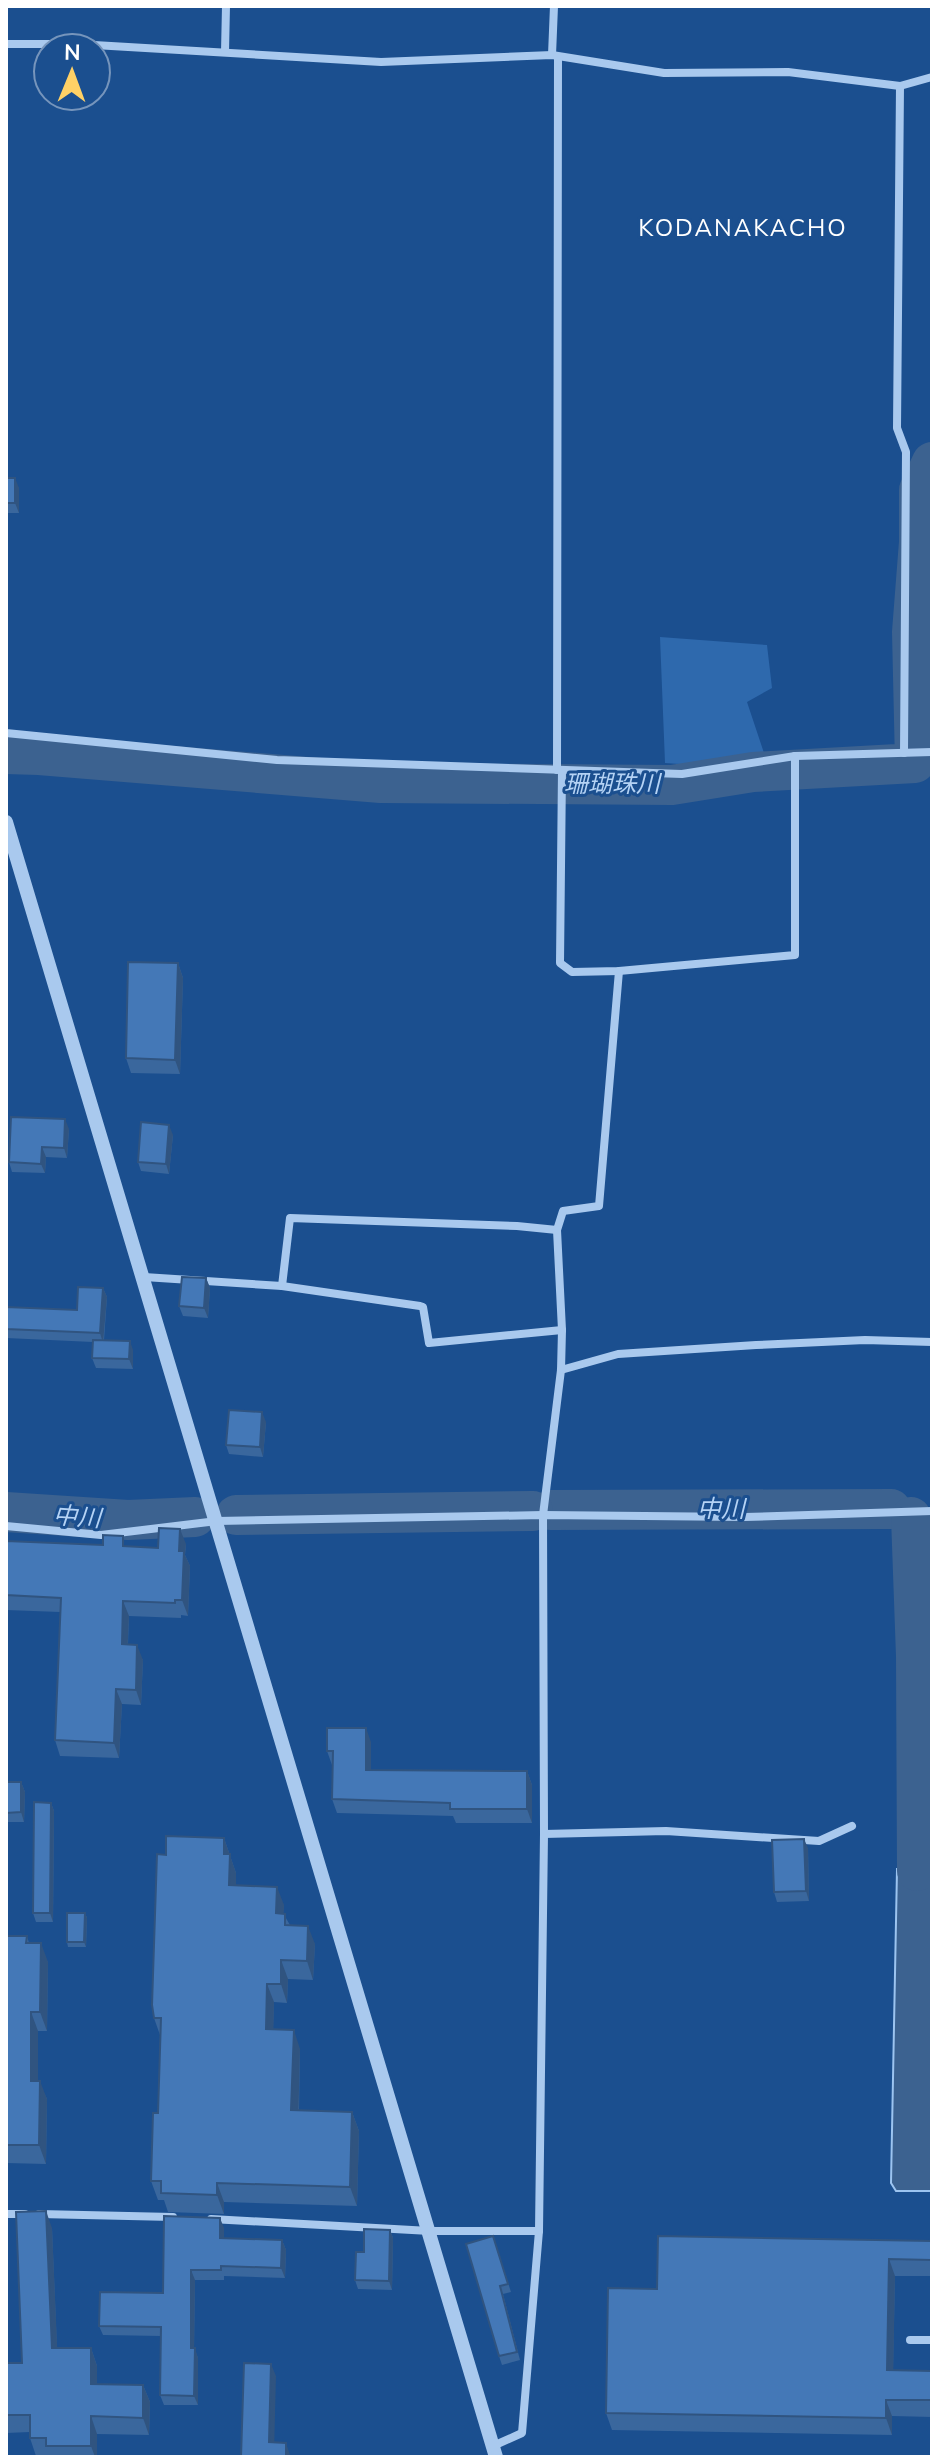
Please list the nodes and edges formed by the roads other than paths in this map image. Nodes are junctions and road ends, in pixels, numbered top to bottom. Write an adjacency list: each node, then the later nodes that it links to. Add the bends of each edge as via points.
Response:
1 (226, 6): 4 (street)
2 (554, 6): 5 (street)
3 (6, 44): 4 (street)
4 (225, 52): 5 (street, via 381,62)
5 (555, 56): 7 (street, via 664,73 788,72); 12 (street)
6 (932, 77): 7 (street)
7 (900, 86): 10 (street, via 897,428 906,452)
8 (6, 733): 12 (street, via 277,760)
9 (932, 752): 10 (street)
10 (904, 753): 11 (street)
11 (795, 756): 12 (street, via 682,774); 14 (street, via 795,955)
12 (559, 770): 14 (street, via 560,963 572,972)
13 (6, 822): 16 (street)
14 (619, 971): 15 (street, via 599,1206 563,1211)
15 (557, 1230): 17 (street, via 290,1218); 18 (street)
16 (144, 1277): 17 (street); 23 (street)
17 (282, 1286): 18 (street, via 423,1307 429,1343)
18 (562, 1330): 20 (street)
19 (932, 1342): 20 (street, via 865,1340 618,1354)
20 (561, 1370): 22 (street)
21 (932, 1511): 22 (street, via 745,1517)
22 (543, 1515): 23 (street); 26 (street)
23 (217, 1521): 24 (street, via 101,1535); 30 (street)
24 (6, 1526)
25 (852, 1826): 26 (street, via 819,1841 666,1831)
26 (544, 1834): 31 (street)
27 (6, 2214): 28 (street)
28 (177, 2217)
29 (208, 2219): 30 (street)
30 (430, 2231): 31 (street); 34 (street)
31 (539, 2231): 34 (street, via 522,2433)
32 (910, 2340): 33 (street)
33 (932, 2340)
34 (495, 2452)

